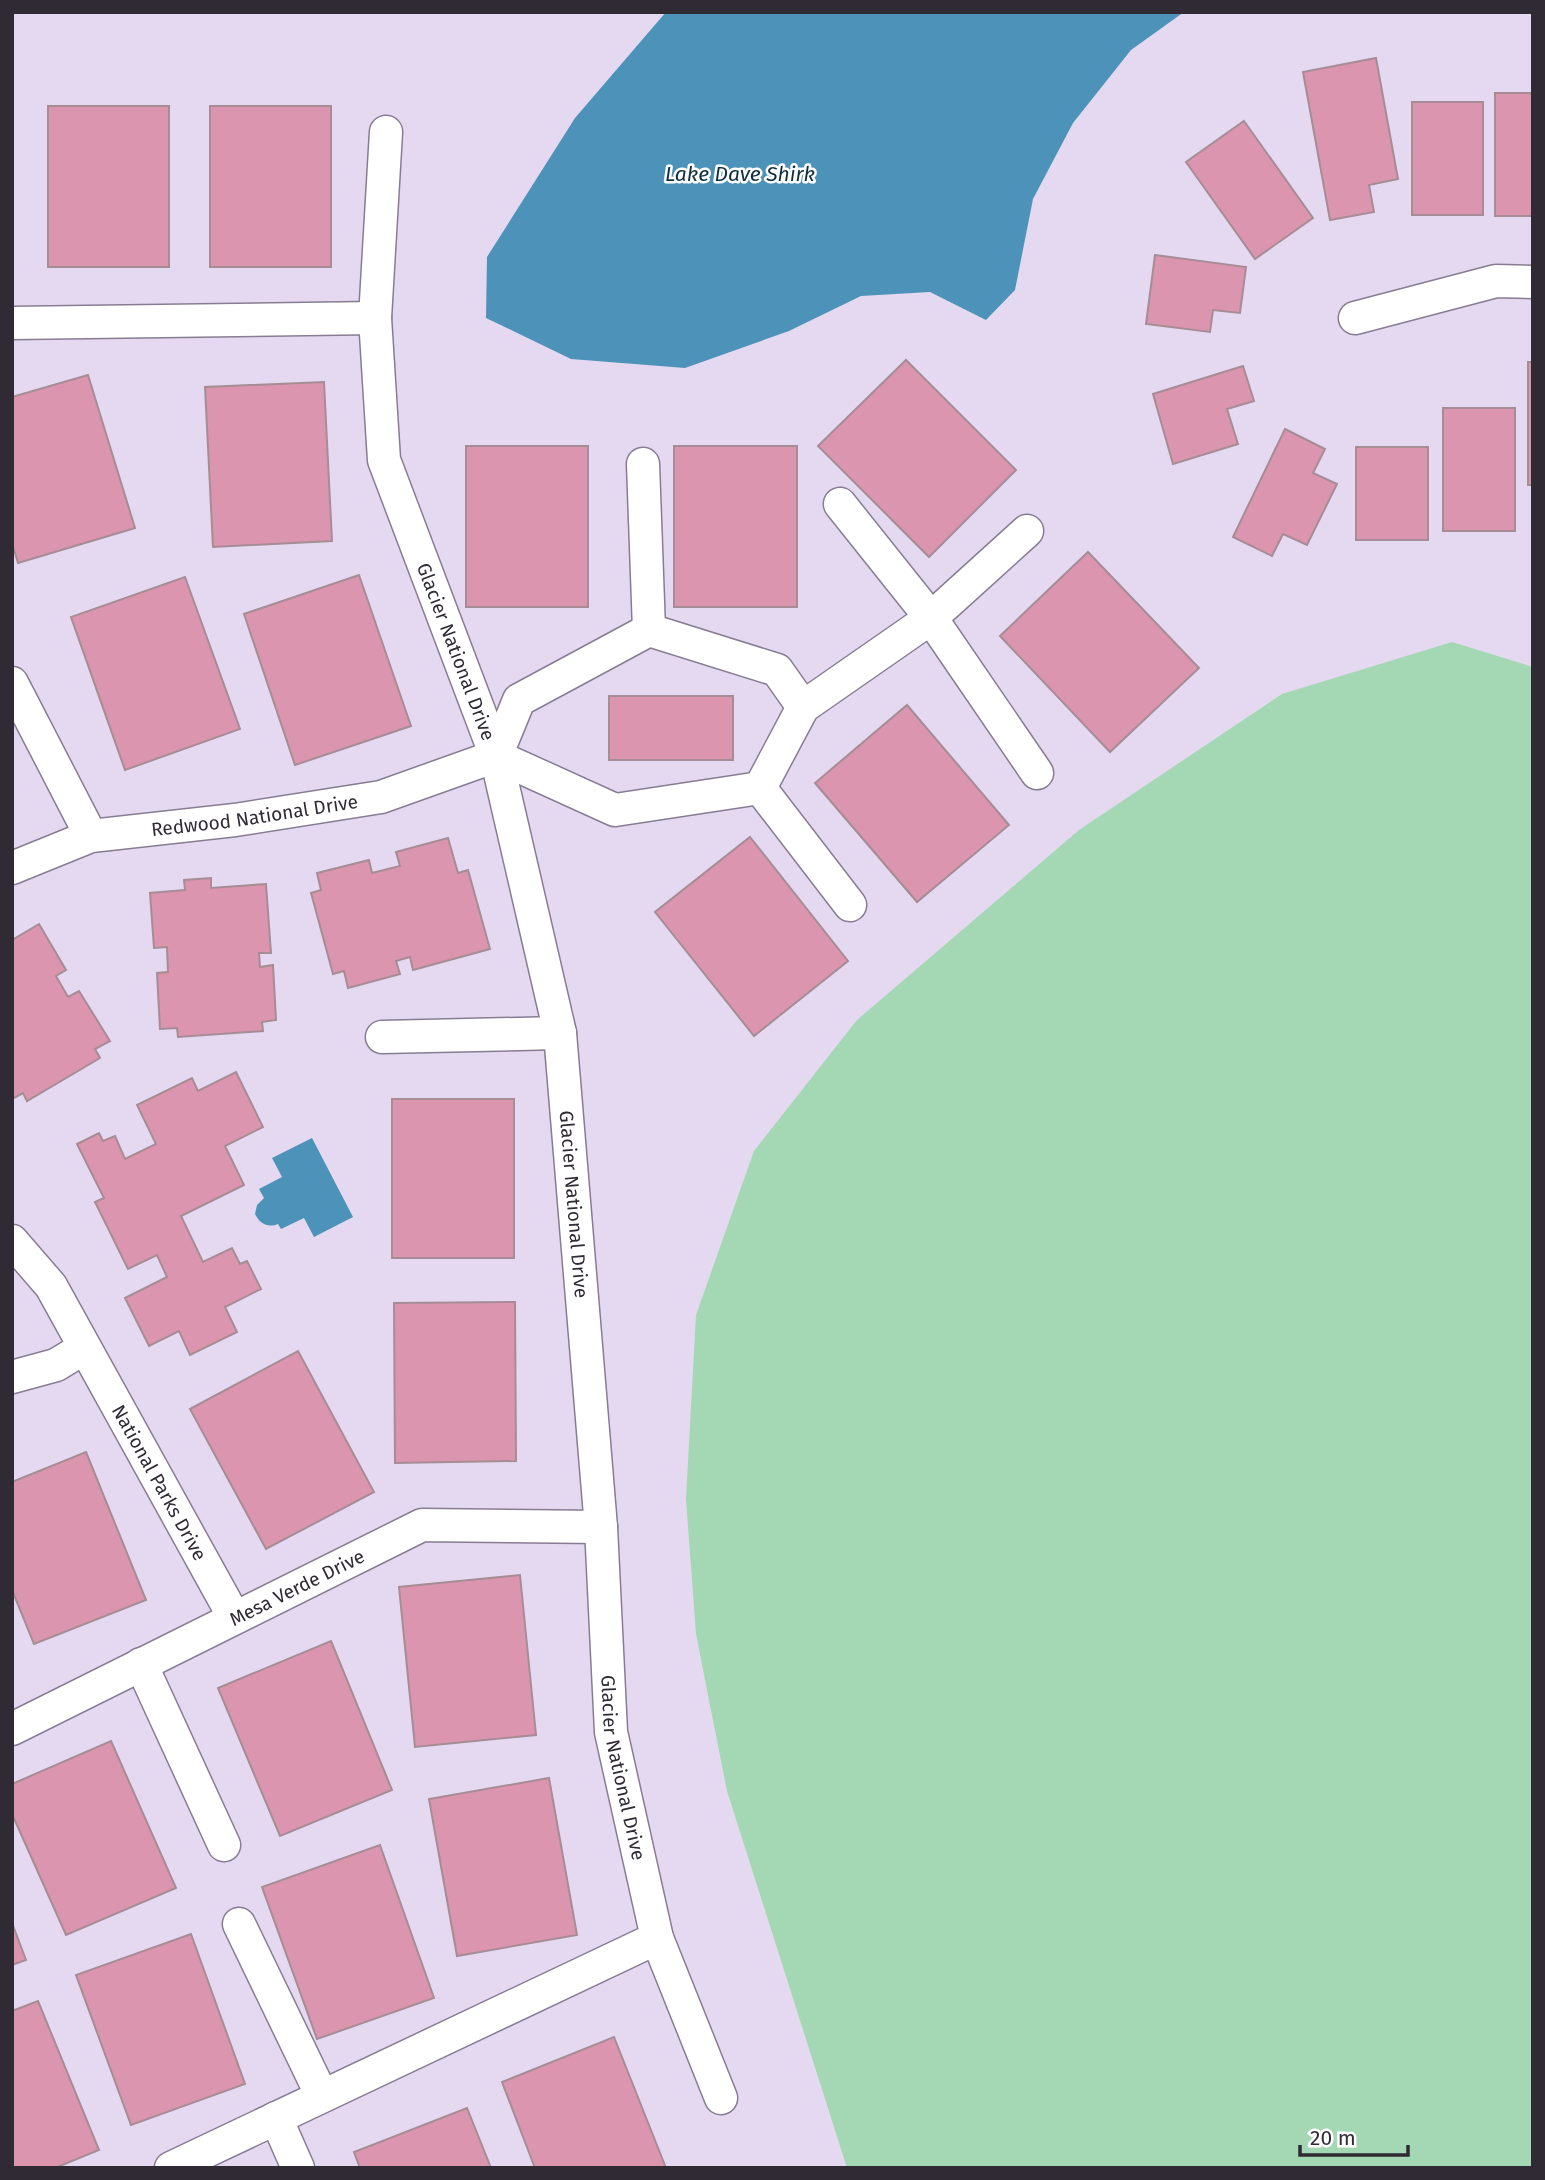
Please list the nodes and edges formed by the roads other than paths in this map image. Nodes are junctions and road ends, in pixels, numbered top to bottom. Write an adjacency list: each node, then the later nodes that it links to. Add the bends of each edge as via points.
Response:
1 (386, 132): 3 (street, Glacier National Drive)
2 (1533, 282): 4 (street, via 1496,281)
3 (375, 318): 5 (street); 13 (street, Glacier National Drive, via 384,460)
4 (1355, 318)
5 (12, 323)
6 (643, 464): 10 (street)
7 (840, 504): 9 (street)
8 (1027, 531): 9 (street)
9 (931, 618): 12 (street); 14 (street)
10 (649, 630): 12 (street, via 777,670); 13 (street, via 519,700)
11 (12, 683): 16 (street)
12 (803, 707): 15 (street)
13 (496, 756): 15 (street, via 615,810); 16 (street, Redwood National Drive, via 381,797); 19 (street, Glacier National Drive)
14 (1037, 773)
15 (760, 788): 18 (street)
16 (91, 836): 17 (street, Redwood National Drive)
17 (12, 868)
18 (850, 905)
19 (560, 1033): 20 (street); 24 (street, Glacier National Drive)
20 (382, 1037)
21 (12, 1241): 22 (street, National Parks Drive, via 51,1286)
22 (84, 1349): 23 (street, via 56,1365); 25 (street, National Parks Drive)
23 (12, 1377)
24 (601, 1527): 25 (street, Mesa Verde Drive, via 422,1525); 30 (street, Glacier National Drive, via 611,1732)
25 (234, 1617): 26 (street, Mesa Verde Drive)
26 (141, 1664): 27 (street, Mesa Verde Drive); 28 (street)
27 (12, 1729)
28 (223, 1845)
29 (239, 1924): 31 (street)
30 (657, 1938): 31 (street); 32 (street, Glacier National Drive)
31 (323, 2096): 33 (street)
32 (721, 2098)
33 (276, 2118): 34 (street); 35 (street)
34 (171, 2168)
35 (298, 2168)

